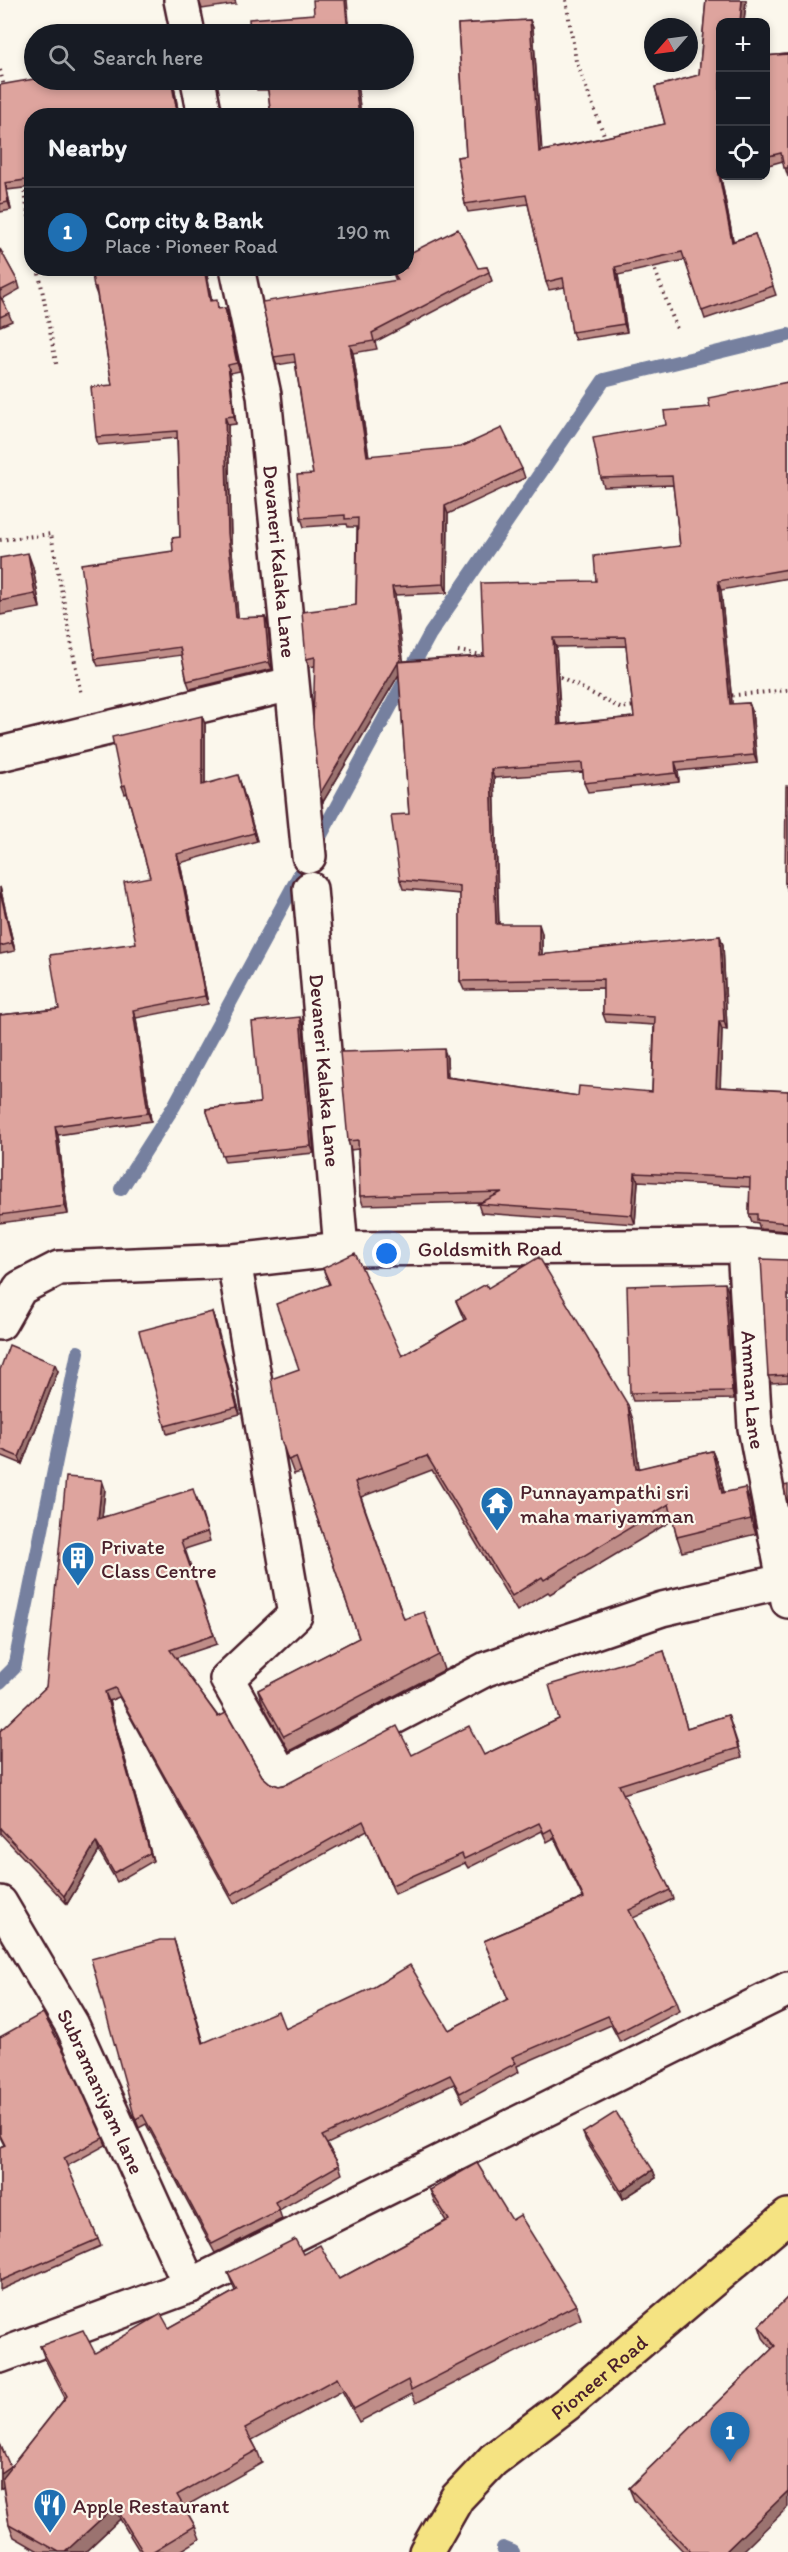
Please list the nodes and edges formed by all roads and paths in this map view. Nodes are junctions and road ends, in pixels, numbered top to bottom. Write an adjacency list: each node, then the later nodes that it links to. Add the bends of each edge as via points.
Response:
1 (181, 0): 3 (street)
2 (566, 0): 8 (path, via 576,61)
3 (186, 24)
4 (0, 70): 6 (path)
5 (200, 90): 7 (street)
6 (6, 98)
7 (203, 108)
8 (610, 150)
9 (21, 176): 10 (path)
10 (24, 191)
11 (652, 262): 14 (path)
12 (40, 276): 15 (path)
13 (239, 276): 20 (street, Devaneri Kalaka Lane, via 264,395)
14 (677, 329)
15 (57, 368)
16 (0, 540): 24 (path, via 51,534)
17 (458, 651): 18 (path)
18 (492, 657)
19 (548, 670): 23 (path, via 620,708)
20 (291, 684): 24 (street); 26 (street, Devaneri Kalaka Lane)
21 (788, 690): 22 (path)
22 (716, 697)
23 (644, 705)
24 (88, 732): 25 (street)
25 (0, 754)
26 (309, 856)
27 (310, 889): 29 (street, Devaneri Kalaka Lane)
28 (744, 1246): 29 (street, Goldsmith Road); 30 (street, Goldsmith Road); 33 (street, Amman Lane, via 755,1428)
29 (341, 1250): 31 (street, Goldsmith Road)
30 (788, 1250)
31 (234, 1261): 32 (street, Goldsmith Road, via 59,1268 20,1288); 33 (street, via 295,1616 227,1679 282,1776 486,1669 662,1609)
32 (0, 1323)
33 (785, 1592)
34 (0, 1903): 37 (street, Subramaniyam lane, via 72,2025)
35 (788, 1989): 37 (street)
36 (788, 2217): 39 (main road, Pioneer Road, via 568,2403 493,2460 457,2498)
37 (190, 2286): 38 (street)
38 (0, 2356)
39 (426, 2552)

